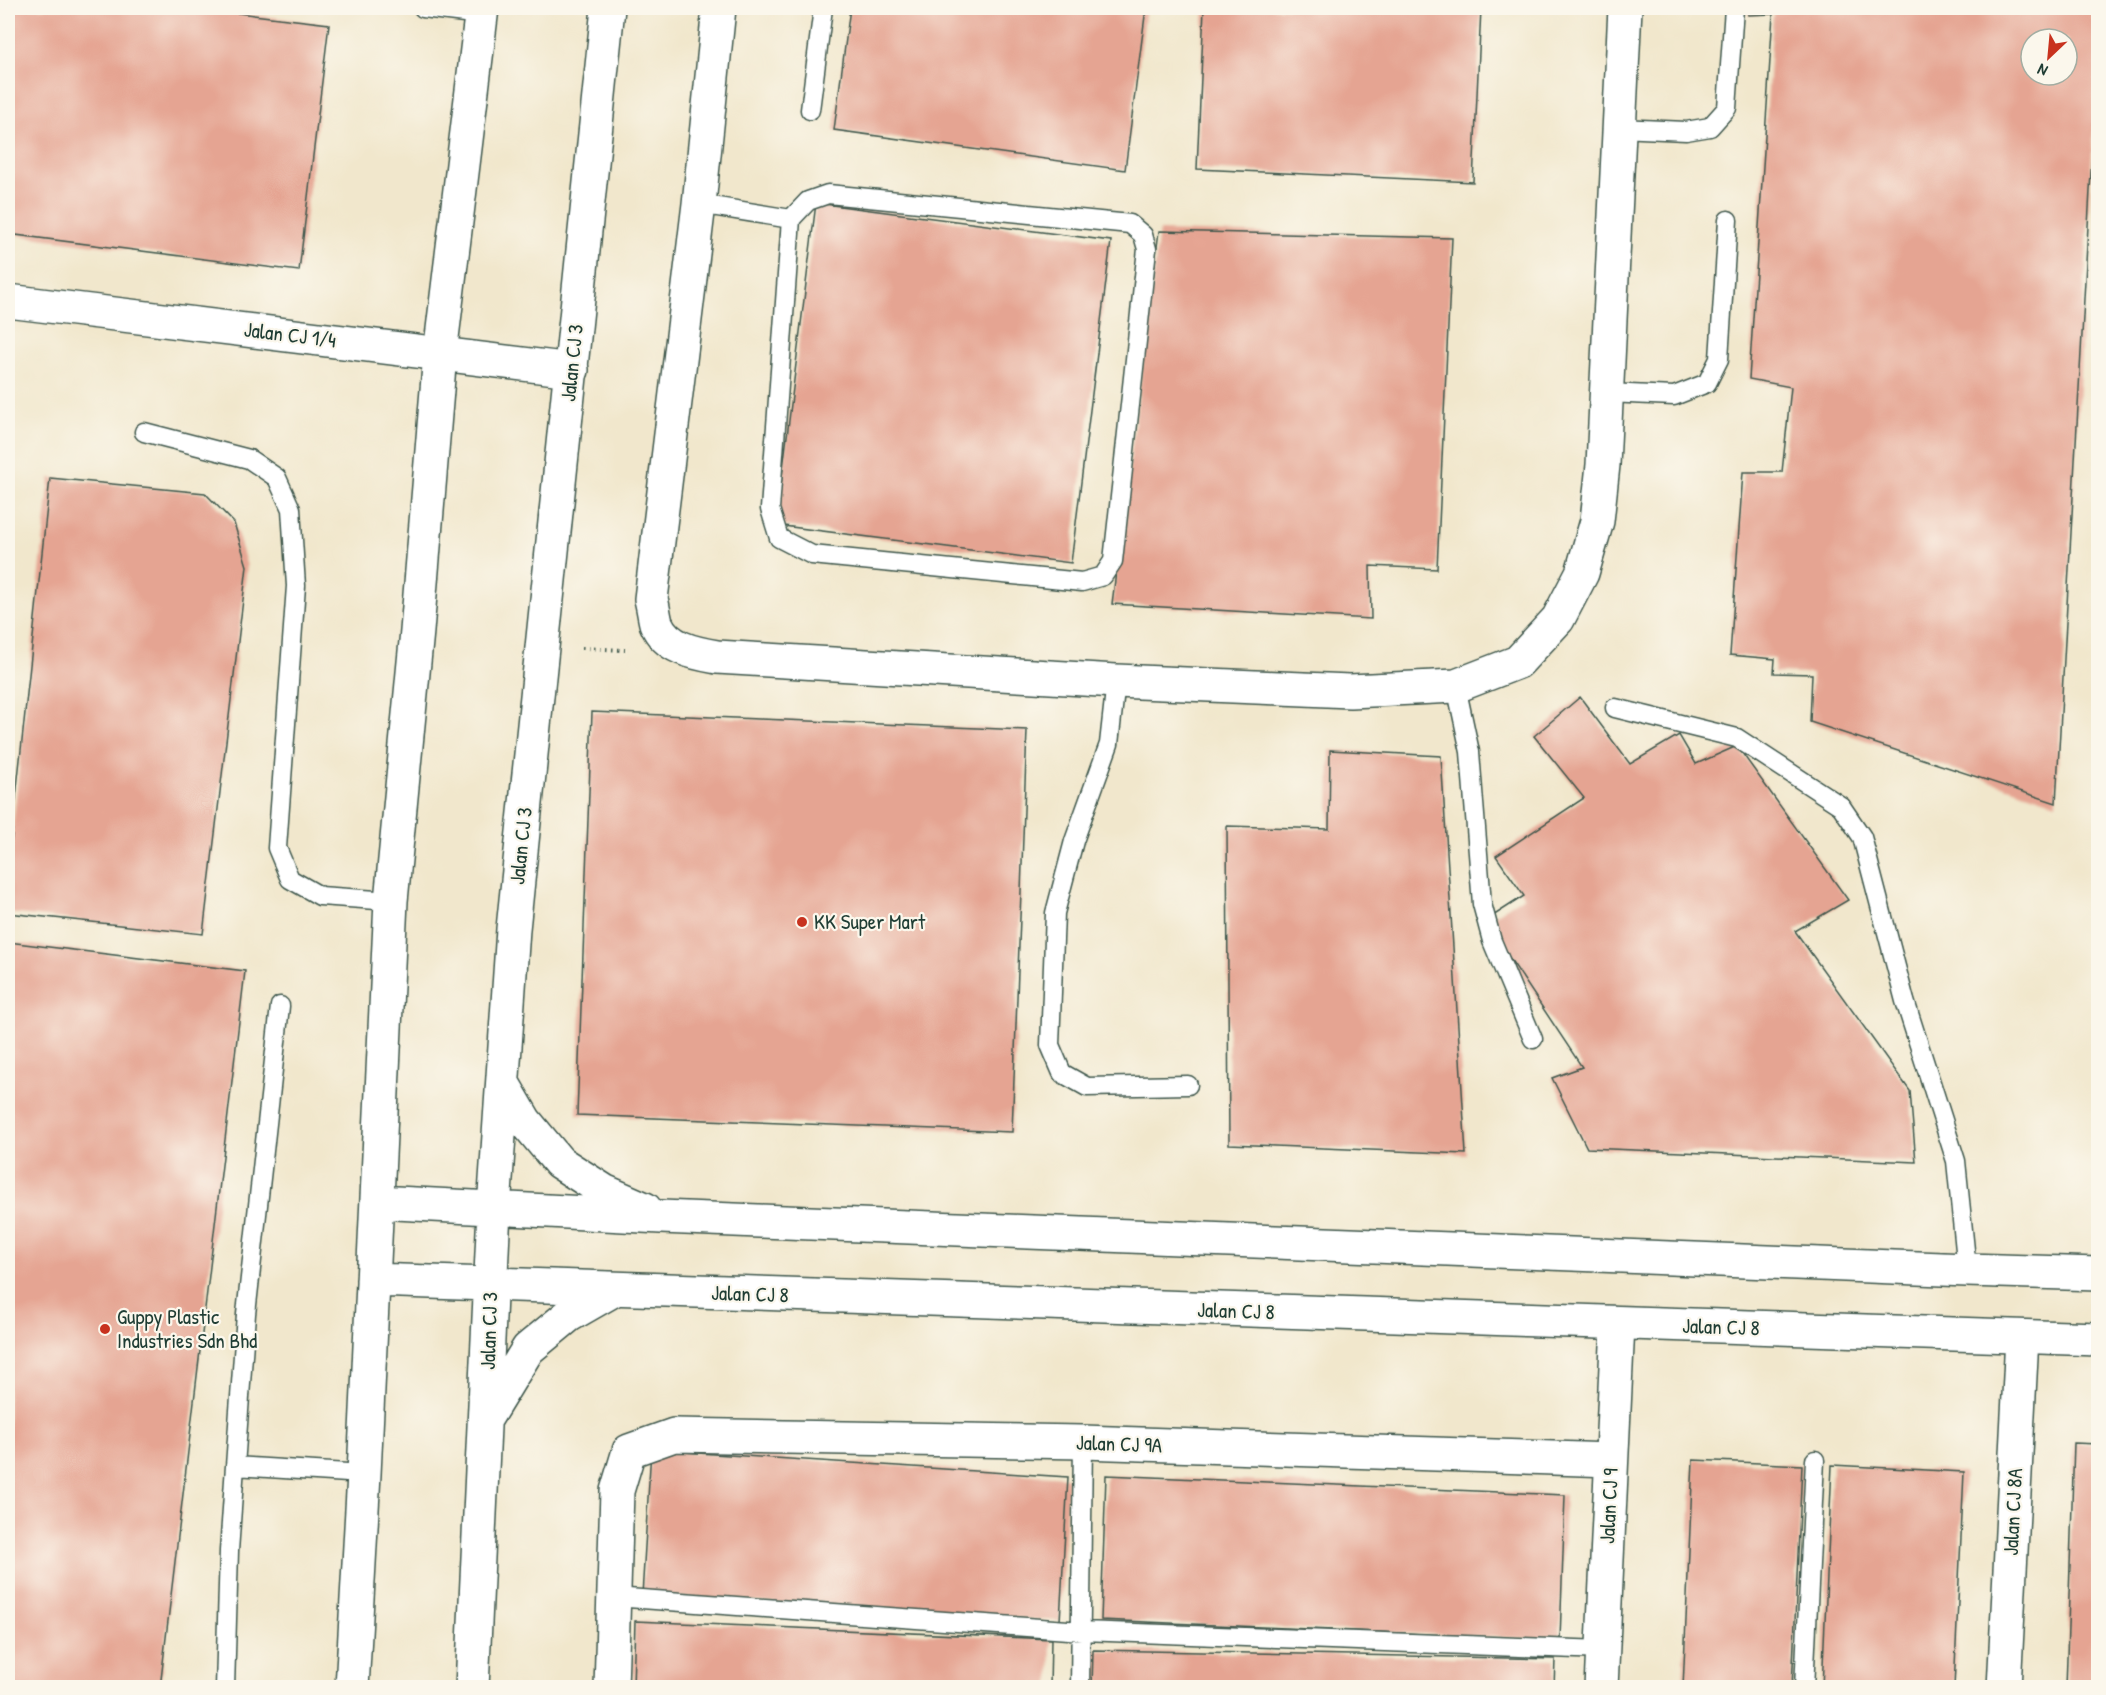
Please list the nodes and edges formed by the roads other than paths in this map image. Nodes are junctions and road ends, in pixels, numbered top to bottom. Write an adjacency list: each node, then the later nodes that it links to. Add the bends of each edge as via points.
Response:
1 (423, 8): 7 (lane)
2 (608, 8): 15 (street, Jalan CJ 3)
3 (719, 8): 10 (street)
4 (823, 8): 8 (lane)
5 (1625, 8): 9 (street)
6 (1734, 8): 9 (lane, via 1727,108 1710,127 1686,132)
7 (482, 11): 14 (street)
8 (810, 110)
9 (1619, 128): 16 (street)
10 (699, 204): 11 (lane); 18 (street, via 651,598 657,624 670,642 690,652 717,657)
11 (791, 219): 11 (lane, via 808,201 828,194 1130,224 1143,235 1147,249 1113,561 1103,576 1082,582 812,555 779,538 770,509)
12 (1728, 220): 16 (lane, via 1719,359 1707,383 1674,396)
13 (8, 301): 14 (street, Jalan CJ 1/4)
14 (440, 354): 15 (street, Jalan CJ 1/4); 21 (street)
15 (572, 370): 24 (street, Jalan CJ 3, via 513,929)
16 (1607, 393): 19 (street, via 1597,521 1582,573 1557,619 1518,662)
17 (144, 432): 21 (lane, via 249,459 278,478 291,509 296,586 277,848 290,879 320,896)
18 (1116, 681): 19 (street, via 1350,691); 25 (lane, via 1109,744 1074,841 1055,913 1050,1045 1062,1073 1087,1087)
19 (1456, 686): 23 (lane, via 1470,752 1482,904 1491,941)
20 (1615, 708): 29 (lane, via 1737,738 1841,806 1862,837 1905,1001 1956,1161)
21 (391, 901): 26 (street)
22 (280, 1006): 41 (lane, via 246,1314)
23 (1533, 1039)
24 (504, 1085): 27 (street, Jalan CJ 3); 28 (street, via 525,1121 559,1161 604,1191)
25 (1188, 1085)
26 (377, 1203): 27 (street); 31 (street)
27 (494, 1209): 28 (street); 32 (street, Jalan CJ 3)
28 (661, 1217): 29 (street)
29 (1967, 1270): 30 (street)
30 (2098, 1274)
31 (373, 1280): 32 (street, Jalan CJ 8); 42 (street)
32 (491, 1284): 33 (street, Jalan CJ 8); 37 (street, Jalan CJ 3)
33 (615, 1289): 34 (street, Jalan CJ 8); 37 (street, via 568,1316 528,1349)
34 (1618, 1324): 35 (street, Jalan CJ 8); 39 (street, Jalan CJ 9)
35 (2022, 1337): 36 (street, Jalan CJ 8); 53 (street, Jalan CJ 8A)
36 (2098, 1339)
37 (486, 1419): 48 (street, Jalan CJ 3)
38 (1083, 1442): 39 (street, Jalan CJ 9A); 43 (street, Jalan CJ 9A, via 674,1435 629,1451 617,1491); 44 (lane)
39 (1611, 1460): 45 (street, Jalan CJ 9)
40 (1815, 1460): 52 (lane)
41 (235, 1466): 42 (lane); 46 (lane)
42 (364, 1474): 47 (street)
43 (614, 1597): 44 (lane); 49 (street)
44 (1082, 1631): 45 (lane); 50 (lane)
45 (1603, 1650): 51 (street, Jalan CJ 9)
46 (225, 1688)
47 (352, 1688)
48 (472, 1688)
49 (611, 1688)
50 (1080, 1688)
51 (1601, 1688)
52 (1804, 1688)
53 (2004, 1688)

